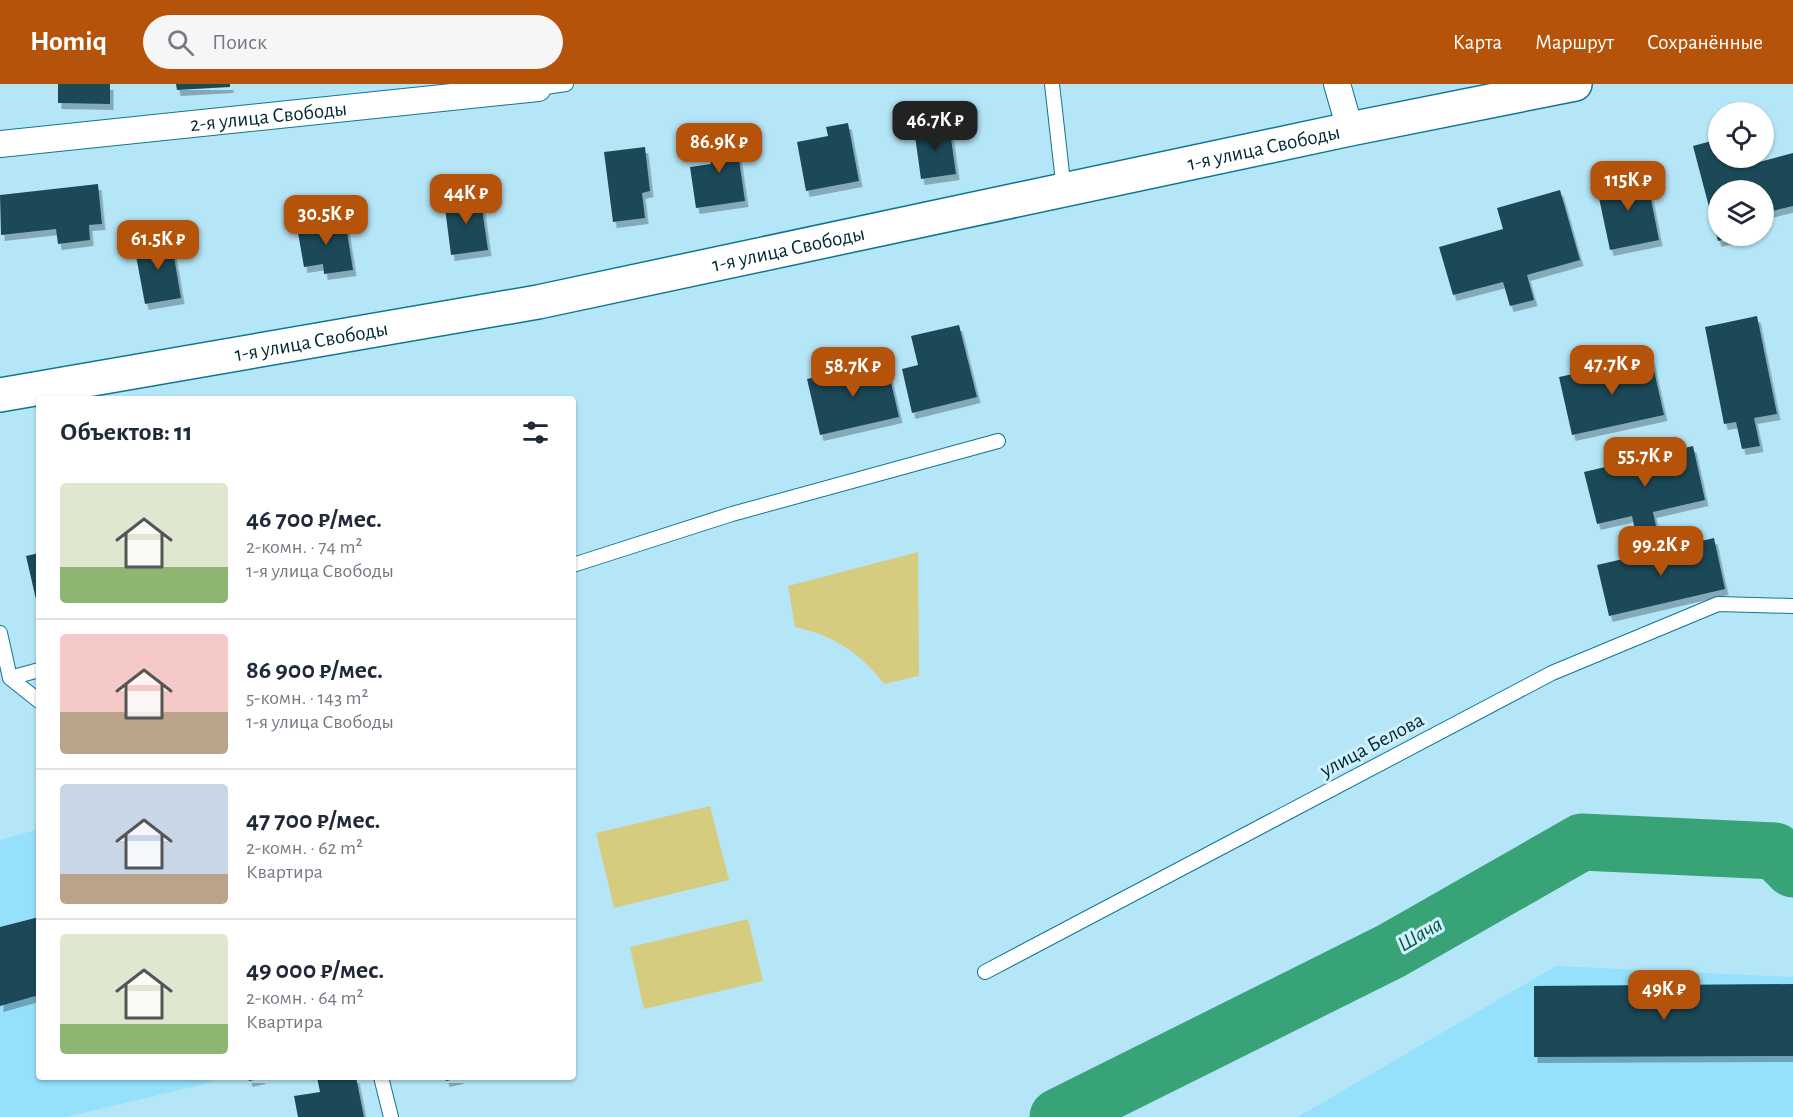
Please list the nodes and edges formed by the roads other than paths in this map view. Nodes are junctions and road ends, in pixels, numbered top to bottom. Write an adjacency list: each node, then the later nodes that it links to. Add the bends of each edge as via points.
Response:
1 (566, 84): 5 (lane)
2 (1052, 84): 8 (lane)
3 (1337, 84): 6 (street)
4 (1575, 84): 6 (street, 1-я улица Свободы)
5 (538, 88): 7 (street, 2-я улица Свободы)
6 (1350, 129): 8 (street, 1-я улица Свободы)
7 (0, 144)
8 (1064, 191): 9 (street, 1-я улица Свободы, via 538,302)
9 (0, 395)
10 (998, 441): 11 (lane, via 732,514)
11 (576, 564)
12 (1793, 606): 17 (lane, улица Белова, via 1718,603 1552,673)
13 (0, 633): 15 (lane)
14 (36, 671): 15 (lane)
15 (10, 678): 16 (lane)
16 (36, 699)
17 (985, 972)
18 (382, 1080): 19 (lane)
19 (391, 1117)

